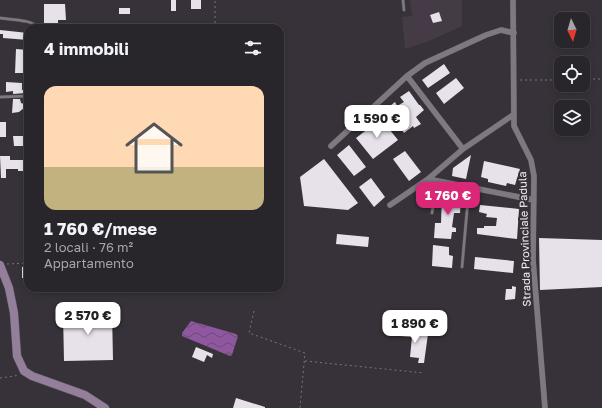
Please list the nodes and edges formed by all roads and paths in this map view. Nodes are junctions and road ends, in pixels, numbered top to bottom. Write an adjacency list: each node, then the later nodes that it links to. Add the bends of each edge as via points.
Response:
1 (215, 0): 7 (path)
2 (403, 0): 4 (lane)
3 (513, 0): 8 (street, Strada Provinciale Padula)
4 (404, 10)
5 (0, 18): 6 (lane)
6 (36, 24)
7 (215, 24)
8 (514, 33): 9 (street, via 501,30 486,34 425,63); 12 (street, Strada Provinciale Padula)
9 (407, 76): 17 (street); 18 (street)
10 (590, 79): 11 (path)
11 (602, 79)
12 (514, 80): 13 (path); 16 (street, Strada Provinciale Padula)
13 (554, 80)
14 (24, 96): 15 (lane)
15 (0, 97)
16 (514, 115): 18 (street); 22 (street, Strada Provinciale Padula, via 514,126 531,160)
17 (331, 146)
18 (462, 148): 19 (street)
19 (428, 179): 20 (street); 23 (street)
20 (436, 181): 21 (street); 24 (lane)
21 (469, 187): 22 (street); 27 (lane)
22 (534, 200): 35 (street, Strada Provinciale Padula, via 533,266)
23 (390, 205)
24 (432, 213)
25 (24, 263): 26 (path)
26 (4, 264): 30 (street, via 14,313 17,356)
27 (462, 267)
28 (254, 311): 29 (path, via 249,333 306,353)
29 (305, 361): 31 (path); 34 (path)
30 (24, 371): 32 (path, via 15,376); 33 (street, via 85,395)
31 (424, 373)
32 (0, 378)
33 (105, 408)
34 (300, 408)
35 (545, 408)

